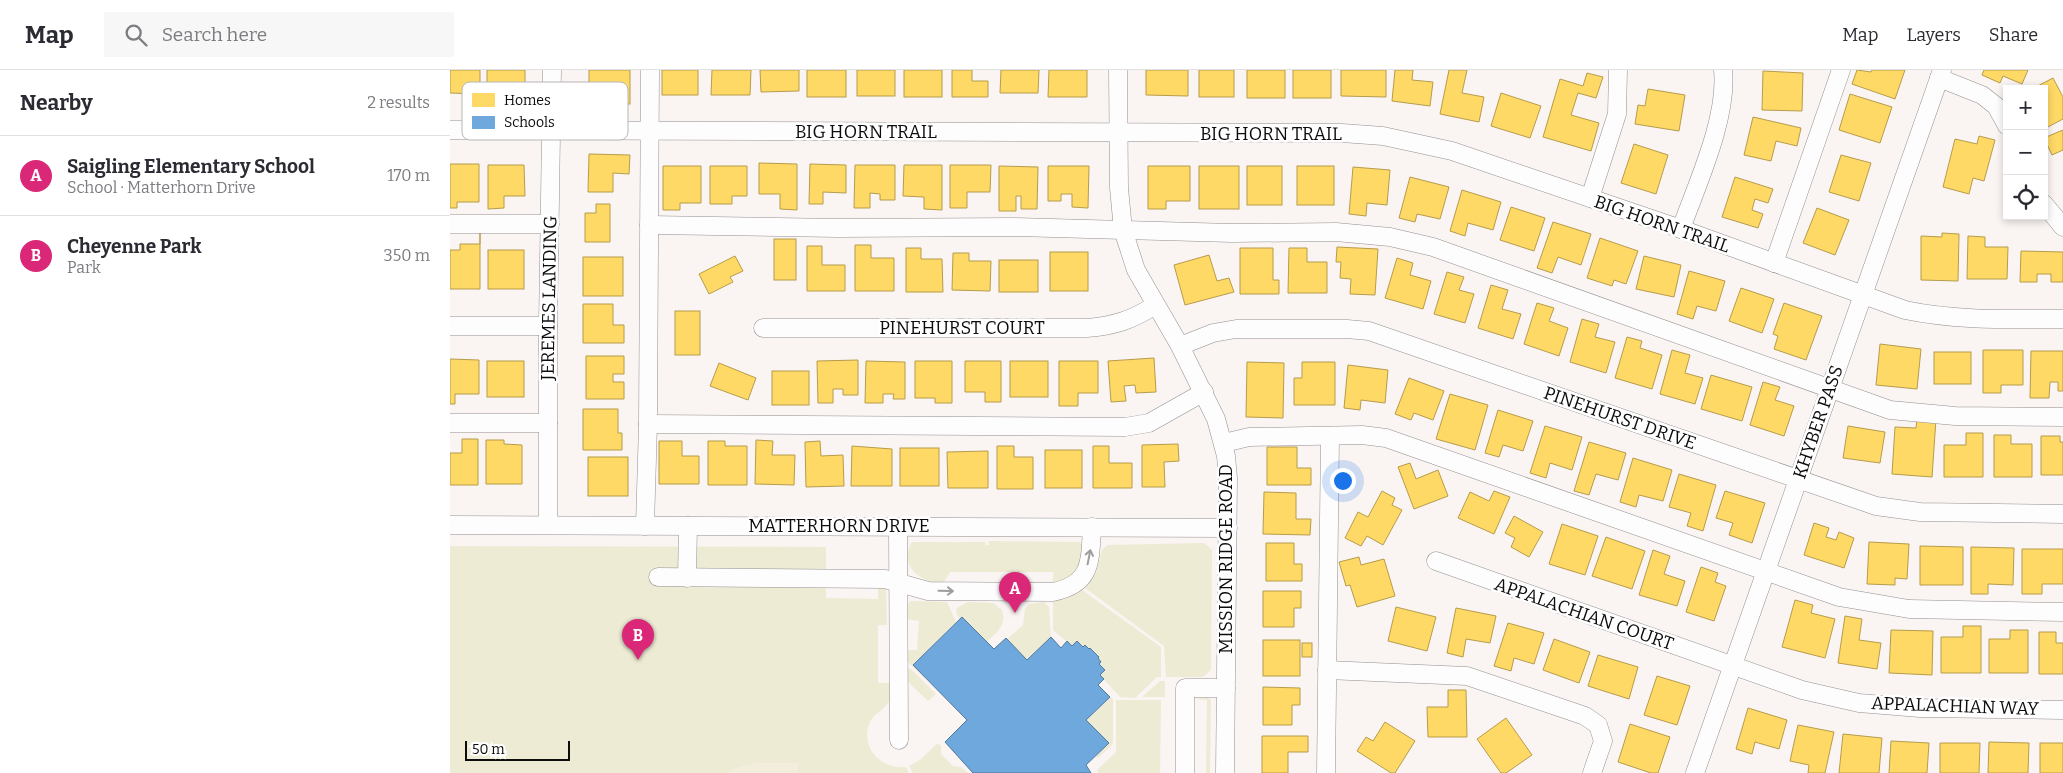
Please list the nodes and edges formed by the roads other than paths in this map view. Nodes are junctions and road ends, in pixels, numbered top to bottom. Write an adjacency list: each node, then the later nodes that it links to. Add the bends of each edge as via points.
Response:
1 (650, 70): 9 (street)
2 (1118, 70): 10 (street, MISSION RIDGE ROAD)
3 (1618, 70): 12 (street, via 1617,114)
4 (1723, 70): 18 (street, via 1716,130)
5 (1841, 70): 20 (street)
6 (1940, 74): 7 (street, via 1982,95 1996,106); 21 (street, KHYBER PASS)
7 (2003, 119)
8 (628, 130): 9 (street, BIG HORN TRAIL)
9 (649, 130): 10 (street, BIG HORN TRAIL); 16 (street)
10 (1118, 134): 12 (street, BIG HORN TRAIL, via 1383,136 1452,151); 19 (street, MISSION RIDGE ROAD, via 1118,188)
11 (551, 140): 15 (street, JEREMES LANDING)
12 (1590, 198): 18 (street, BIG HORN TRAIL)
13 (2048, 209): 17 (street)
14 (450, 224): 15 (street)
15 (550, 224): 25 (street, JEREMES LANDING)
16 (649, 225): 19 (street); 33 (street)
17 (2063, 228)
18 (1681, 229): 20 (street, BIG HORN TRAIL)
19 (1123, 230): 22 (street, MISSION RIDGE ROAD, via 1136,270); 28 (street, via 1336,232 1390,237 1433,247)
20 (1774, 263): 21 (street, BIG HORN TRAIL)
21 (1863, 295): 23 (street, BIG HORN TRAIL, via 1932,316); 28 (street, KHYBER PASS)
22 (1155, 305): 26 (street, PINEHURST COURT, via 1125,322 1097,327); 27 (street, MISSION RIDGE ROAD)
23 (2063, 319)
24 (450, 326): 25 (street)
25 (548, 326): 32 (street, JEREMES LANDING)
26 (763, 328)
27 (1180, 346): 29 (street, MISSION RIDGE ROAD); 36 (street, PINEHURST DRIVE, via 1212,333 1236,329 1369,331)
28 (1830, 388): 30 (street, via 1890,410 1955,416); 36 (street, KHYBER PASS)
29 (1204, 392): 33 (street, via 1149,423 1125,427); 35 (street, MISSION RIDGE ROAD)
30 (2063, 417)
31 (450, 423): 32 (street)
32 (548, 423): 39 (street, JEREMES LANDING)
33 (648, 424): 40 (street)
34 (1330, 436): 35 (street, via 1248,437); 46 (street, via 1386,438); 52 (street)
35 (1224, 443): 44 (street, MISSION RIDGE ROAD)
36 (1798, 480): 37 (street, PINEHURST DRIVE, via 1897,510); 46 (street, KHYBER PASS)
37 (2063, 514)
38 (450, 525): 39 (street, MATTERHORN DRIVE)
39 (548, 525): 40 (street, MATTERHORN DRIVE)
40 (645, 526): 41 (street, MATTERHORN DRIVE)
41 (688, 526): 42 (street, MATTERHORN DRIVE); 48 (street)
42 (898, 526): 43 (street, MATTERHORN DRIVE); 49 (street)
43 (1092, 527): 44 (street, MATTERHORN DRIVE); 49 (street, one-way to 43, via 928,591 1053,592 1067,589 1080,581 1086,570)
44 (1228, 528): 53 (street, MISSION RIDGE ROAD)
45 (1436, 561): 51 (street, APPALACHIAN COURT)
46 (1766, 572): 50 (street, via 1839,597 1910,609); 51 (street, KHYBER PASS)
47 (658, 578): 48 (street)
48 (687, 578): 49 (street, via 885,579)
49 (898, 583): 55 (street)
50 (2063, 612)
51 (1733, 666): 54 (street, APPALACHIAN WAY, via 1802,690 1859,703 1920,708); 60 (street, KHYBER PASS)
52 (1327, 670): 58 (street); 59 (street, via 1467,676 1585,716 1598,725 1603,741)
53 (1226, 688): 56 (street, via 1185,688); 57 (street, MISSION RIDGE ROAD)
54 (2063, 710)
55 (899, 740)
56 (1185, 773)
57 (1225, 773)
58 (1326, 773)
59 (1592, 773)
60 (1695, 773)

